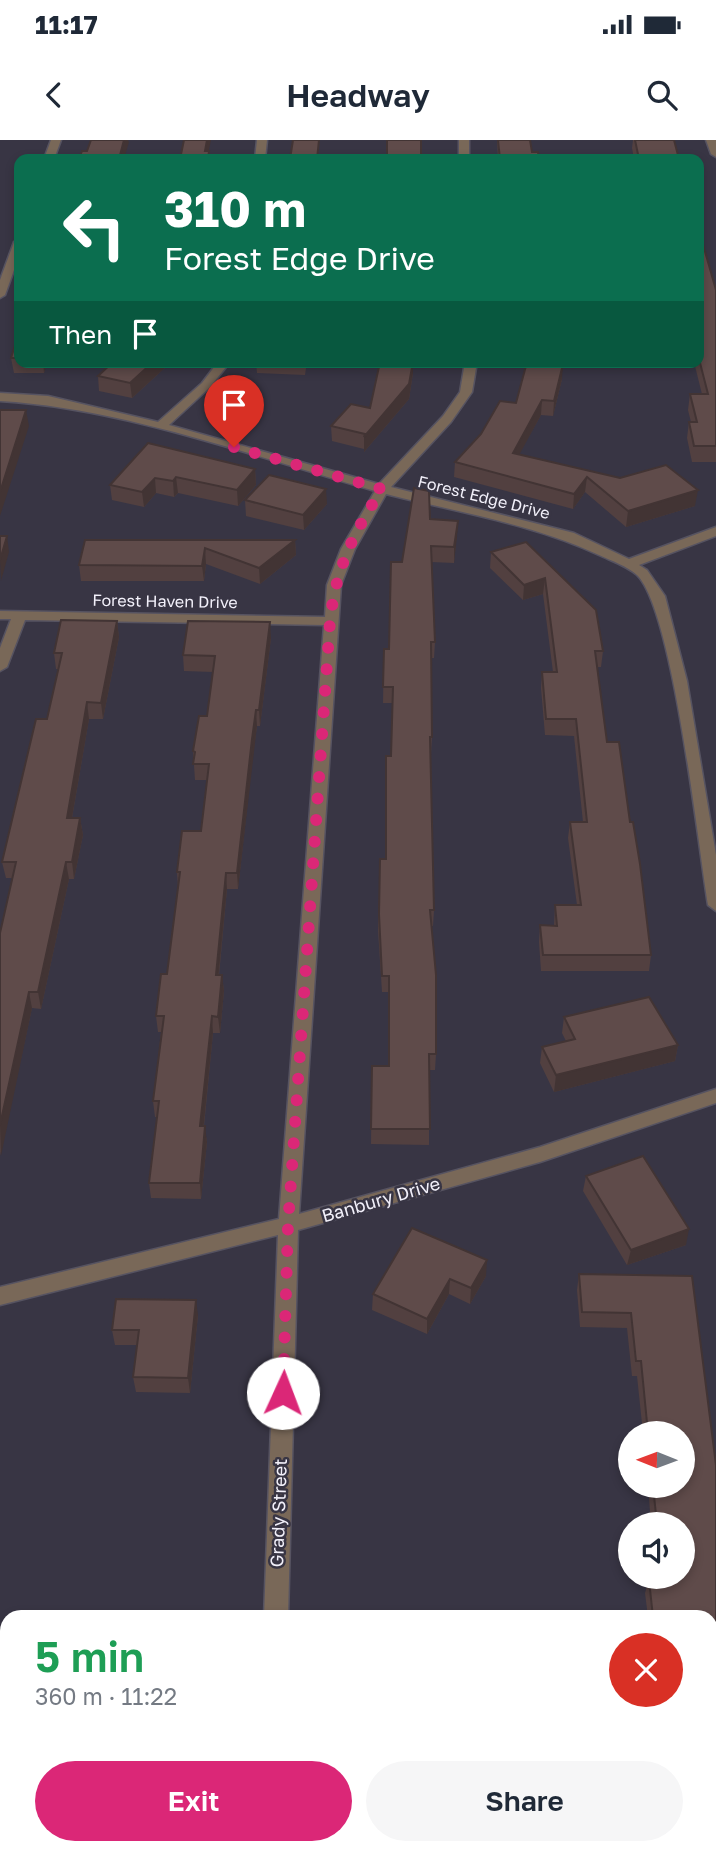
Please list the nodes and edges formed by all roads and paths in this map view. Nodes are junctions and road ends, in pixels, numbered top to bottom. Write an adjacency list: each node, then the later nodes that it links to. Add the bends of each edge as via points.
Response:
1 (711, 140): 2 (street)
2 (716, 154)
3 (14, 256): 4 (street)
4 (0, 295)
5 (219, 368): 8 (street)
6 (470, 368): 9 (street, Grady Street, via 466,392)
7 (0, 397): 8 (street, Forest Edge Drive, via 48,400)
8 (160, 426): 9 (street, Forest Edge Drive)
9 (382, 489): 11 (street, Forest Edge Drive, via 569,536); 14 (street, Grady Street, via 348,549 334,585)
10 (716, 531): 11 (street)
11 (629, 564): 16 (street, via 642,573 664,614 680,681)
12 (0, 615): 13 (street, Forest Haven Drive)
13 (19, 616): 14 (street, Forest Haven Drive); 15 (street)
14 (330, 621): 18 (street, Grady Street)
15 (0, 667)
16 (716, 905)
17 (716, 1096): 18 (street, Banbury Drive, via 622,1130)
18 (288, 1225): 19 (street, Banbury Drive); 20 (street, Grady Street)
19 (0, 1296)
20 (276, 1610)

